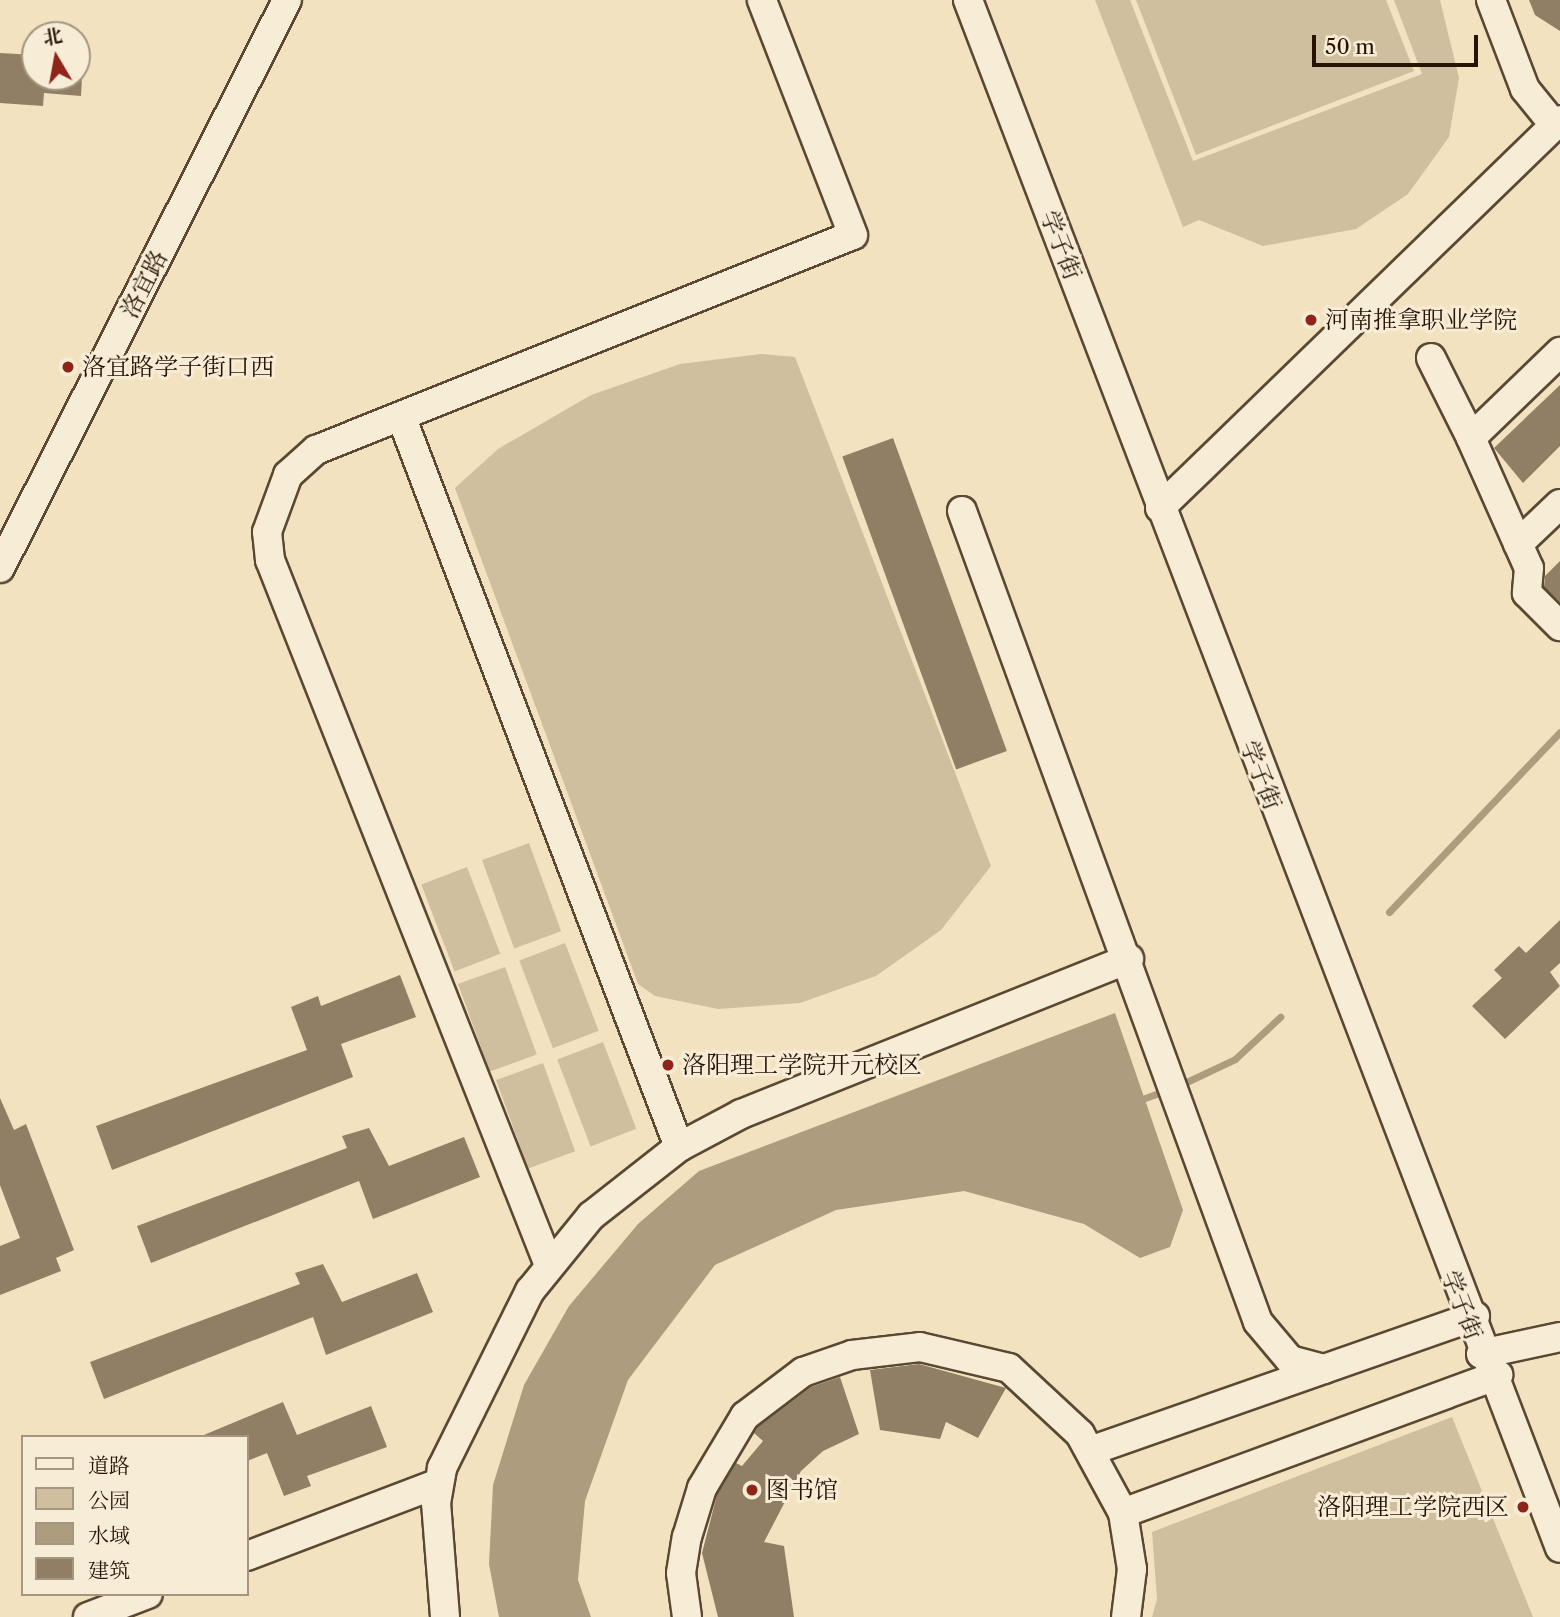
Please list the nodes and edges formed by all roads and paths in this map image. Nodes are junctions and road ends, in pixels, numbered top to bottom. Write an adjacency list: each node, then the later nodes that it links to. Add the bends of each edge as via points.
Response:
1 (269, 0): 15 (street, 洛宜路)
2 (287, 0): 17 (street, 洛宜路)
3 (762, 0): 10 (street, via 853,235)
4 (968, 0): 13 (street, 学子街)
5 (979, 0): 13 (street, 学子街)
6 (1491, 0): 7 (street, via 1525,89)
7 (1557, 123): 13 (street)
8 (1560, 352): 11 (street)
9 (1431, 358): 11 (street)
10 (401, 416): 20 (street); 21 (street, via 298,461 267,544)
11 (1471, 438): 16 (street)
12 (1560, 504): 16 (street)
13 (1165, 505): 22 (street, 学子街)
14 (962, 511): 19 (street)
15 (0, 531)
16 (1518, 544): 18 (street, via 1529,568 1527,593)
17 (0, 568)
18 (1560, 625)
19 (1129, 959): 20 (street, via 928,1035); 25 (street, via 1258,1322 1290,1360)
20 (679, 1147): 21 (street, via 591,1216)
21 (549, 1265): 27 (street, via 502,1341)
22 (1471, 1317): 24 (street, 学子街); 25 (street)
23 (1560, 1336): 24 (street)
24 (1490, 1364): 28 (street); 29 (street, 学子街); 30 (street, 学子街)
25 (1324, 1369): 26 (street)
26 (1090, 1451): 28 (street); 35 (street, via 1064,1413 1026,1378 982,1358 894,1348 803,1372 745,1416 702,1488 683,1554)
27 (439, 1483): 31 (street); 34 (street)
28 (1123, 1513): 36 (street, via 1132,1569)
29 (1560, 1527)
30 (1560, 1548)
31 (248, 1556)
32 (143, 1596): 33 (street)
33 (88, 1617)
34 (445, 1617)
35 (687, 1617)
36 (1126, 1617)

